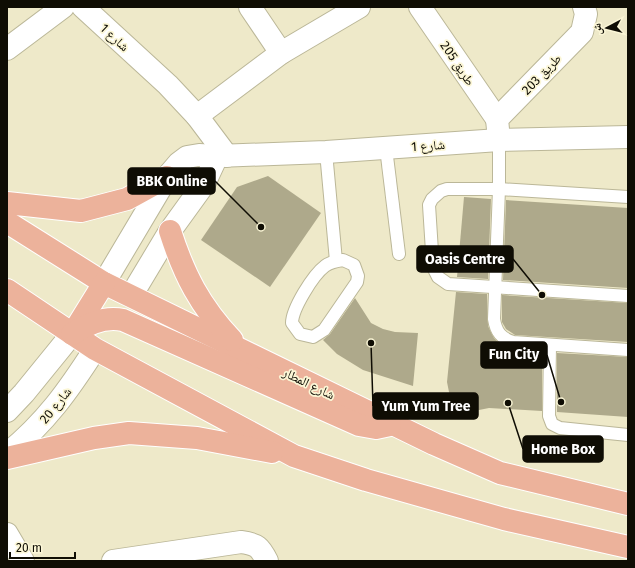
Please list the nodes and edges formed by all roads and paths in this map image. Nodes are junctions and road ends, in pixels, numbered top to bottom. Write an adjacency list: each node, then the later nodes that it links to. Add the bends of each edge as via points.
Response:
1 (63, 7): 7 (street)
2 (83, 7): 9 (street, شارع 1, via 168,85)
3 (250, 7): 8 (street)
4 (420, 7): 10 (street, طريق 205)
5 (584, 7): 10 (street, طريق 203, via 586,14 582,32)
6 (351, 9): 8 (street)
7 (7, 49)
8 (281, 53): 9 (street)
9 (197, 116): 14 (street, شارع 1)
10 (498, 130): 11 (street, شارع 1); 12 (street, شارع 1); 16 (lane)
11 (628, 137)
12 (386, 148): 13 (street, شارع 1); 21 (lane)
13 (326, 152): 14 (street, شارع 1); 22 (lane)
14 (222, 156): 15 (street, شارع 1, via 187,157 178,163); 20 (street)
15 (167, 177): 18 (main road, via 128,199 81,211); 23 (street, شارع 1)
16 (499, 189): 17 (lane); 24 (lane); 24 (lane, via 447,189 436,194 429,205 433,267 438,278 448,284)
17 (628, 197)
18 (7, 203)
19 (7, 222): 23 (main road, شارع المطار)
20 (170, 231): 26 (street); 32 (main road, via 193,291 215,322)
21 (399, 254)
22 (336, 261): 22 (lane, via 320,271 294,310 292,323 300,334 313,337 324,330 357,282 358,276 354,265 349,261)
23 (104, 283): 26 (main road, شارع المطار); 29 (main road)
24 (495, 288): 27 (lane); 30 (lane, via 494,319 499,335 513,342)
25 (7, 290): 29 (main road)
26 (131, 296): 28 (main road); 32 (main road, شارع المطار)
27 (628, 296)
28 (117, 318): 29 (main road, via 94,322); 31 (main road); 35 (main road, via 359,425 376,428)
29 (72, 334): 31 (main road); 34 (street)
30 (550, 345): 33 (lane); 36 (lane, via 549,416 552,424 560,428)
31 (95, 348): 37 (street, شارع 20, via 51,413); 38 (main road)
32 (241, 349): 35 (main road, شارع المطار)
33 (628, 350)
34 (7, 411)
35 (393, 424): 40 (main road, شارع المطار, via 500,473)
36 (628, 435)
37 (7, 454)
38 (294, 456): 39 (main road, via 197,438 130,433 94,438); 42 (main road, via 366,480 504,519)
39 (7, 458)
40 (628, 504)
41 (7, 534): 43 (street)
42 (628, 547)
43 (23, 561)
44 (113, 561): 45 (street, via 241,542 260,548)
45 (268, 561)

